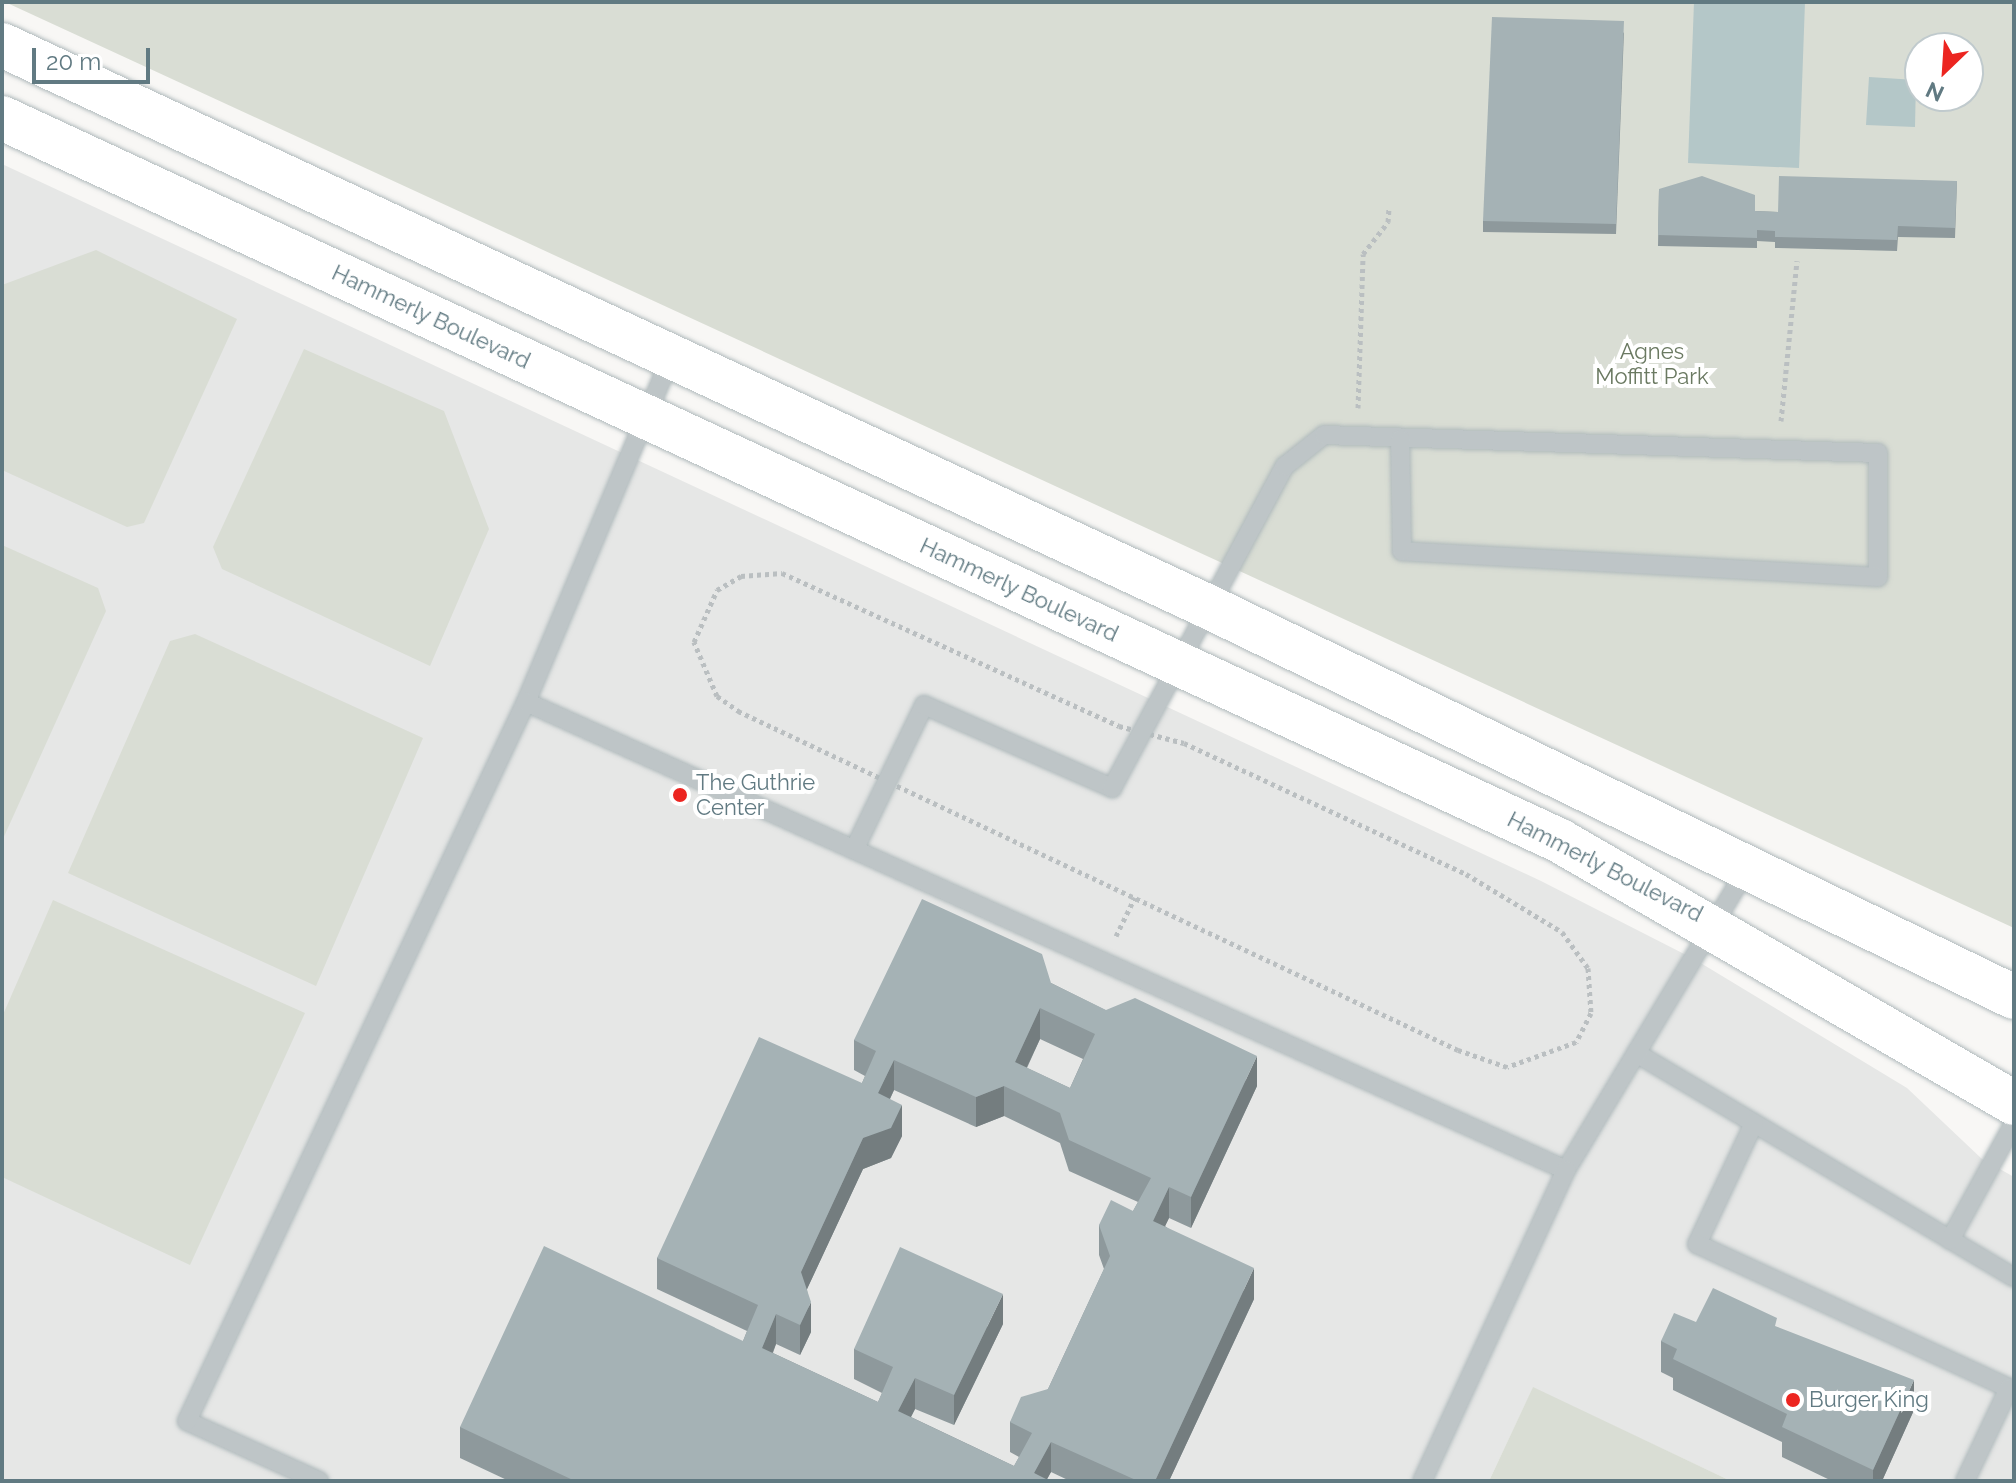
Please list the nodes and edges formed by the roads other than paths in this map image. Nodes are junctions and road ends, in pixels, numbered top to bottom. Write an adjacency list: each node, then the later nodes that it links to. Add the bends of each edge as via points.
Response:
1 (2, 45): 3 (main road)
2 (2, 118): 4 (main road, Hammerly Boulevard)
3 (670, 360): 4 (lane); 6 (main road)
4 (650, 418): 7 (main road, Hammerly Boulevard); 8 (lane)
5 (1400, 439): 5 (lane, via 1878,453 1878,577 1402,551); 6 (lane, via 1324,435 1285,466)
6 (1211, 608): 7 (lane); 10 (main road)
7 (1179, 664): 9 (lane, via 1112,788 924,705); 11 (main road, Hammerly Boulevard, via 1560,841)
8 (526, 702): 9 (lane); 21 (lane, via 187,1421)
9 (854, 850): 17 (lane)
10 (1749, 865): 11 (lane); 12 (main road)
11 (1714, 924): 13 (lane); 14 (main road, Hammerly Boulevard)
12 (2014, 997)
13 (1636, 1053): 15 (lane); 17 (lane)
14 (2014, 1103)
15 (1754, 1123): 18 (lane); 20 (lane, via 1697,1244)
16 (2014, 1123): 18 (lane)
17 (1566, 1170): 22 (lane)
18 (1950, 1240): 19 (lane)
19 (2014, 1277)
20 (2012, 1383): 23 (lane)
21 (319, 1481)
22 (1422, 1481)
23 (1965, 1481)

